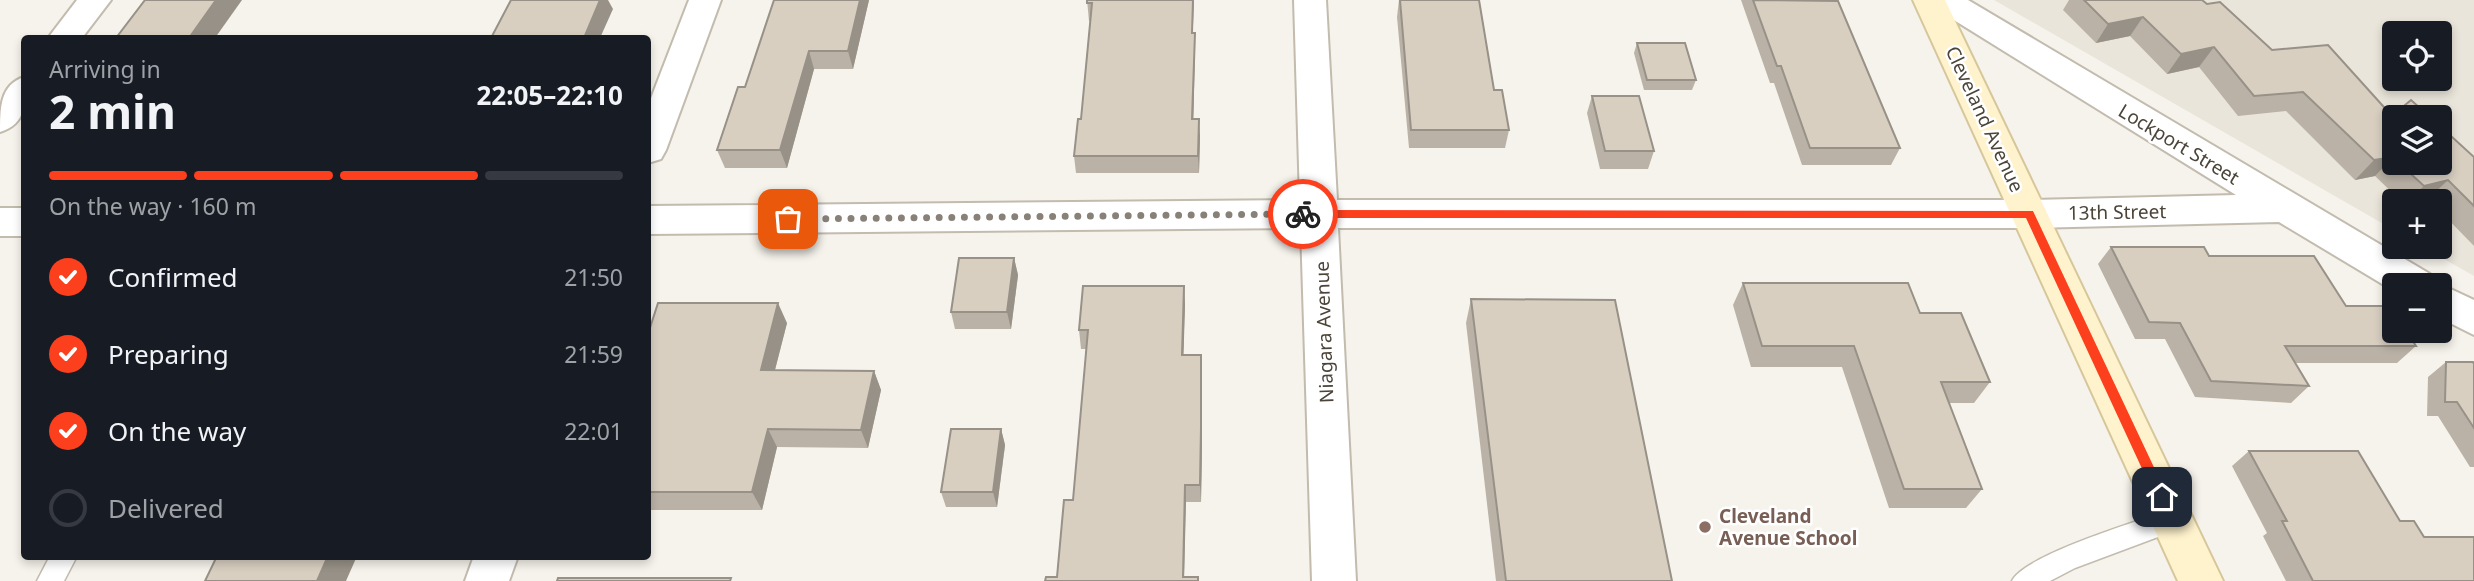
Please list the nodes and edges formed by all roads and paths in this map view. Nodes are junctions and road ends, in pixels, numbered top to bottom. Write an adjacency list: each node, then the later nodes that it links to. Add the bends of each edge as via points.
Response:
1 (94, 0): 6 (street)
2 (705, 0): 9 (street)
3 (1310, 0): 11 (street, Niagara Avenue)
4 (1929, 0): 12 (main road, Cleveland Avenue)
5 (1944, 0): 10 (street, Lockport Street)
6 (66, 35)
7 (21, 93): 8 (street)
8 (0, 120)
9 (651, 142)
10 (2285, 208): 12 (street, 13th Street); 16 (street, Lockport Street)
11 (1319, 214): 12 (street, 13th Street); 13 (street, 13th Street); 24 (street, Niagara Avenue)
12 (2029, 214): 19 (main road, Cleveland Avenue)
13 (651, 220)
14 (0, 222): 15 (street)
15 (21, 222)
16 (2396, 273)
17 (2452, 306): 18 (street)
18 (2474, 319)
19 (2173, 520): 25 (lane, via 2066,559); 26 (main road, Cleveland Avenue)
20 (62, 560): 22 (lane)
21 (495, 560): 23 (street)
22 (50, 581)
23 (487, 581)
24 (1335, 581)
25 (2025, 581)
26 (2201, 581)

